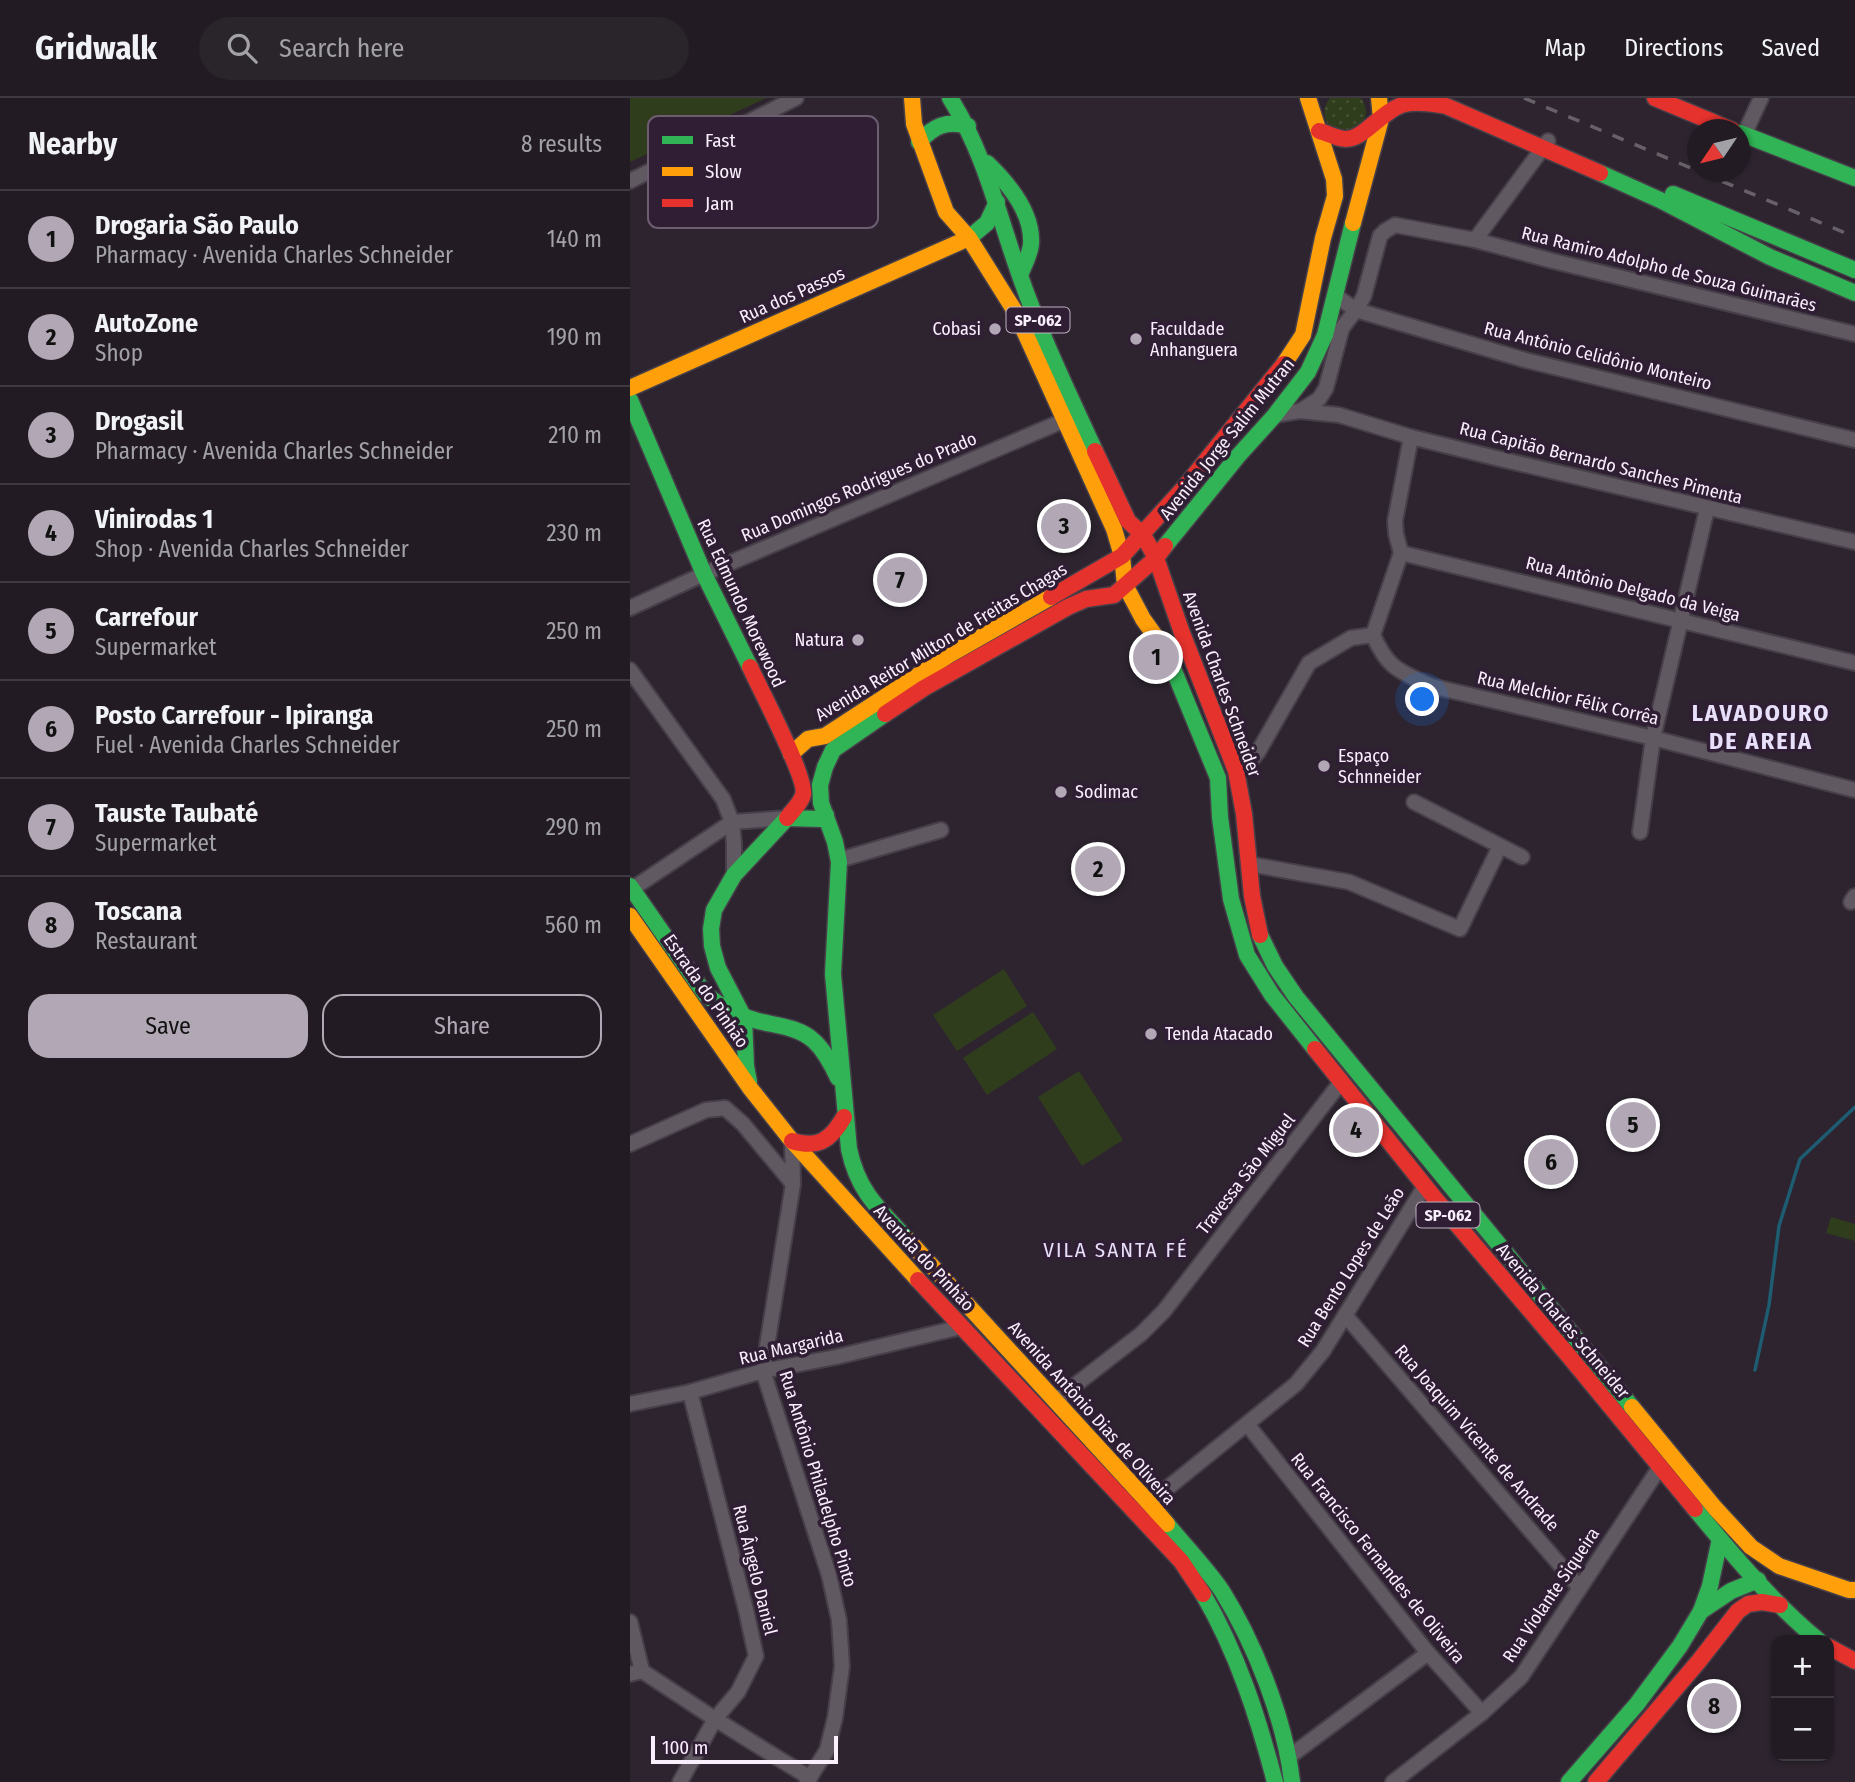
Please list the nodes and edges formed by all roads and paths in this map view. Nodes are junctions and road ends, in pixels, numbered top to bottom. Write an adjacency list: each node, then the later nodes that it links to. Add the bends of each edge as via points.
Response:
1 (796, 98): 9 (street)
2 (912, 98): 16 (street, Avenida Charles Schneider / SP-062)
3 (950, 98): 13 (street, Avenida Charles Schneider / SP-062)
4 (1379, 98): 10 (street, Avenida Jorge Salim Mutran)
5 (1655, 98): 11 (street)
6 (1760, 98): 12 (street)
7 (1311, 100): 14 (street, Avenida Jorge Salim Mutran)
8 (1446, 102): 10 (street, via 1413,99); 17 (street)
9 (760, 116)
10 (1381, 119): 14 (street, via 1346,139); 28 (street, Avenida Jorge Salim Mutran)
11 (1706, 119)
12 (1746, 119)
13 (968, 126): 16 (street, via 947,122 935,126); 18 (street, Avenida Charles Schneider / SP-062)
14 (1319, 131): 33 (street, Avenida Jorge Salim Mutran, via 1335,196 1303,335)
15 (1750, 137): 20 (street)
16 (919, 142): 23 (street, Avenida Charles Schneider / SP-062, via 946,212)
17 (1545, 144): 24 (street); 25 (street); 27 (street, via 1770,257)
18 (983, 160): 22 (street, Avenida Charles Schneider / SP-062); 26 (street, SP-062, via 1013,192 1029,227 1031,243)
19 (648, 172): 21 (street)
20 (1855, 178)
21 (630, 181)
22 (997, 202): 23 (street, via 987,223); 26 (street, Avenida Charles Schneider / SP-062)
23 (969, 238): 31 (street, Rua dos Passos); 38 (street, Avenida Charles Schneider / SP-062, via 1016,313)
24 (1475, 240): 29 (street, Rua Ramiro Adolpho de Souza Guimarães, via 1395,225 1380,236); 30 (street, Rua Ramiro Adolpho de Souza Guimarães)
25 (1855, 270)
26 (1020, 275): 44 (street, Avenida Charles Schneider / SP-062, via 1128,521)
27 (1855, 293)
28 (1336, 296): 29 (street, Rua Antônio Celidônio Monteiro); 36 (street, Avenida Jorge Salim Mutran, via 1308,372)
29 (1356, 310): 32 (street, Rua Ramiro Adolpho de Souza Guimarães, via 1342,328); 41 (street, Rua Antônio Celidônio Monteiro, via 1525,360)
30 (1855, 334)
31 (630, 388)
32 (1326, 388): 35 (street, via 1319,399); 37 (street)
33 (1259, 395): 36 (street, via 1265,410); 39 (street, Avenida Jorge Salim Mutran)
34 (630, 400): 49 (street, Rua Edmundo Morewood)
35 (1300, 411): 36 (street, Rua Capitão Bernardo Sanches Pimenta); 37 (street, Rua Capitão Bernardo Sanches Pimenta)
36 (1275, 415): 42 (street, Avenida Jorge Salim Mutran)
37 (1339, 415): 40 (street, Rua Capitão Bernardo Sanches Pimenta)
38 (1065, 420): 47 (street, Avenida Charles Schneider / SP-062); 49 (street, Rua Domingos Rodrigues do Prado)
39 (1227, 435): 42 (street, via 1238,442); 44 (street, Avenida Jorge Salim Mutran)
40 (1412, 437): 43 (street, Rua Capitão Bernardo Sanches Pimenta); 46 (street, via 1395,521)
41 (1855, 440)
42 (1238, 456): 48 (street, Avenida Jorge Salim Mutran)
43 (1707, 509): 45 (street, Rua Capitão Bernardo Sanches Pimenta); 54 (street)
44 (1143, 535): 47 (street, Avenida Reitor Milton de Freitas Chagas); 48 (street, Avenida Charles Schneider / SP-062)
45 (1855, 542)
46 (1401, 553): 54 (street, Rua Antônio Delgado da Veiga); 55 (street)
47 (1122, 556): 50 (street, Avenida Charles Schneider / SP-062); 60 (street, Avenida Reitor Milton de Freitas Chagas, via 949,655 825,736 808,739)
48 (1156, 558): 50 (street, Avenida Jorge Salim Mutran); 51 (street, Avenida Charles Schneider / SP-062)
49 (704, 574): 52 (street, Rua Domingos Rodrigues do Prado); 60 (street, Rua Edmundo Morewood)
50 (1119, 590): 53 (street, Avenida Charles Schneider / SP-062); 59 (street, Avenida Reitor Milton de Freitas Chagas, via 1086,599 1041,621 924,688)
51 (1171, 602): 53 (street, via 1160,614); 61 (street, Avenida Charles Schneider / SP-062)
52 (630, 608)
53 (1143, 620): 79 (street, Avenida Charles Schneider / SP-062, via 1175,670 1218,778 1230,899 1247,955 1272,995)
54 (1680, 621): 56 (street, Rua Antônio Delgado da Veiga); 58 (street)
55 (1373, 635): 58 (street, Rua Melchior Félix Corrêa, via 1391,664 1432,686); 61 (street, via 1351,638 1309,663 1258,752)
56 (1855, 663)
57 (630, 670): 66 (street, via 723,799)
58 (1653, 738): 62 (street, Rua Melchior Félix Corrêa); 68 (street)
59 (833, 750): 60 (street, Avenida Reitor Milton de Freitas Chagas, via 814,765 805,766); 64 (street, via 819,786)
60 (792, 757): 65 (street, Rua Edmundo Morewood, via 804,792)
61 (1236, 771): 72 (street, Avenida Charles Schneider / SP-062)
62 (1855, 790)
63 (1414, 803): 69 (street)
64 (826, 815): 65 (street, via 821,819); 71 (street, Avenida Antônio Dias de Oliveira)
65 (787, 818): 66 (street); 73 (street)
66 (732, 822): 73 (street); 74 (street)
67 (941, 830): 71 (street)
68 (1640, 832)
69 (1500, 846): 70 (street); 72 (street, via 1460,929 1349,882)
70 (1522, 857)
71 (839, 860): 81 (street, Avenida Antônio Dias de Oliveira, via 833,957)
72 (1249, 864): 99 (street, Avenida Charles Schneider / SP-062, via 1261,939 1296,996 1709,1501 1751,1548 1779,1566)
73 (734, 875): 76 (street, via 714,910 712,946)
74 (631, 888): 76 (street, via 705,994)
75 (630, 915): 80 (street, Estrada do Pinhão)
76 (744, 1018): 77 (street); 78 (street, Estrada do Pinhão)
77 (793, 1029): 78 (street, via 774,1030 760,1038); 81 (street, via 819,1046)
78 (746, 1066): 80 (street, Estrada do Pinhão)
79 (1341, 1082): 86 (street, Avenida Charles Schneider / SP-062); 91 (street, Travessa São Miguel, via 1164,1311 1142,1334)
80 (750, 1088): 83 (street, Estrada do Pinhão)
81 (843, 1088): 82 (street, Avenida Antônio Dias de Oliveira)
82 (844, 1117): 83 (street, via 829,1138 816,1144); 91 (street, Avenida Antônio Dias de Oliveira, via 854,1171 867,1195)
83 (792, 1141): 85 (street, Rua Antônio Philadelpho Pinto); 88 (street, Avenida do Pinhão)
84 (630, 1144): 85 (street, via 706,1110 725,1108)
85 (793, 1184): 89 (street, Rua Antônio Philadelpho Pinto)
86 (1425, 1186): 87 (street, Rua Bento Lopes de Leão); 94 (street, Avenida Charles Schneider / SP-062)
87 (1345, 1315): 93 (street, Rua Bento Lopes de Leão, via 1296,1384); 98 (street, Rua Joaquim Vicente de Andrade)
88 (961, 1327): 89 (street, Rua Margarida); 115 (street, Avenida do Pinhão, via 1181,1562 1236,1661)
89 (763, 1371): 90 (street, Rua Margarida); 113 (street, Rua Antônio Philadelpho Pinto, via 839,1620 842,1666 835,1718 827,1751)
90 (690, 1392): 92 (street, Rua Margarida); 111 (street, Rua Ângelo Daniel, via 755,1656 738,1692)
91 (1056, 1400): 95 (street, Avenida Antônio Dias de Oliveira)
92 (630, 1404)
93 (1247, 1424): 95 (street, Rua Bento Lopes de Leão); 106 (street, Rua Francisco Fernandes de Oliveira)
94 (1660, 1467): 96 (street, Avenida Charles Schneider / SP-062); 98 (street, Rua Violante Siqueira)
95 (1149, 1503): 112 (street, Avenida Antônio Dias de Oliveira, via 1221,1590 1269,1688)
96 (1720, 1539): 97 (street, Avenida Charles Schneider / SP-062); 101 (street)
97 (1758, 1580): 99 (street); 100 (street, Avenida Charles Schneider / SP-062); 101 (street)
98 (1579, 1587): 110 (street, Rua Violante Siqueira, via 1521,1677)
99 (1852, 1590)
100 (1780, 1605): 103 (street, Avenida Charles Schneider / SP-062); 107 (street, via 1748,1604)
101 (1701, 1611): 104 (street)
102 (630, 1622): 109 (street)
103 (1813, 1635)
104 (1680, 1646): 107 (street, via 1694,1649); 118 (street)
105 (1834, 1650): 108 (street)
106 (1428, 1653): 110 (street, Rua Francisco Fernandes de Oliveira); 112 (street)
107 (1699, 1661): 119 (street)
108 (1855, 1661)
109 (636, 1673): 111 (street)
110 (1482, 1713): 117 (street, Rua Violante Siqueira)
111 (715, 1719): 113 (street); 114 (street, Rua Ângelo Daniel)
112 (1289, 1757): 116 (street, Avenida Antônio Dias de Oliveira)
113 (809, 1780)
114 (680, 1782)
115 (1275, 1782)
116 (1292, 1782)
117 (1393, 1782)
118 (1569, 1782)
119 (1596, 1782)

